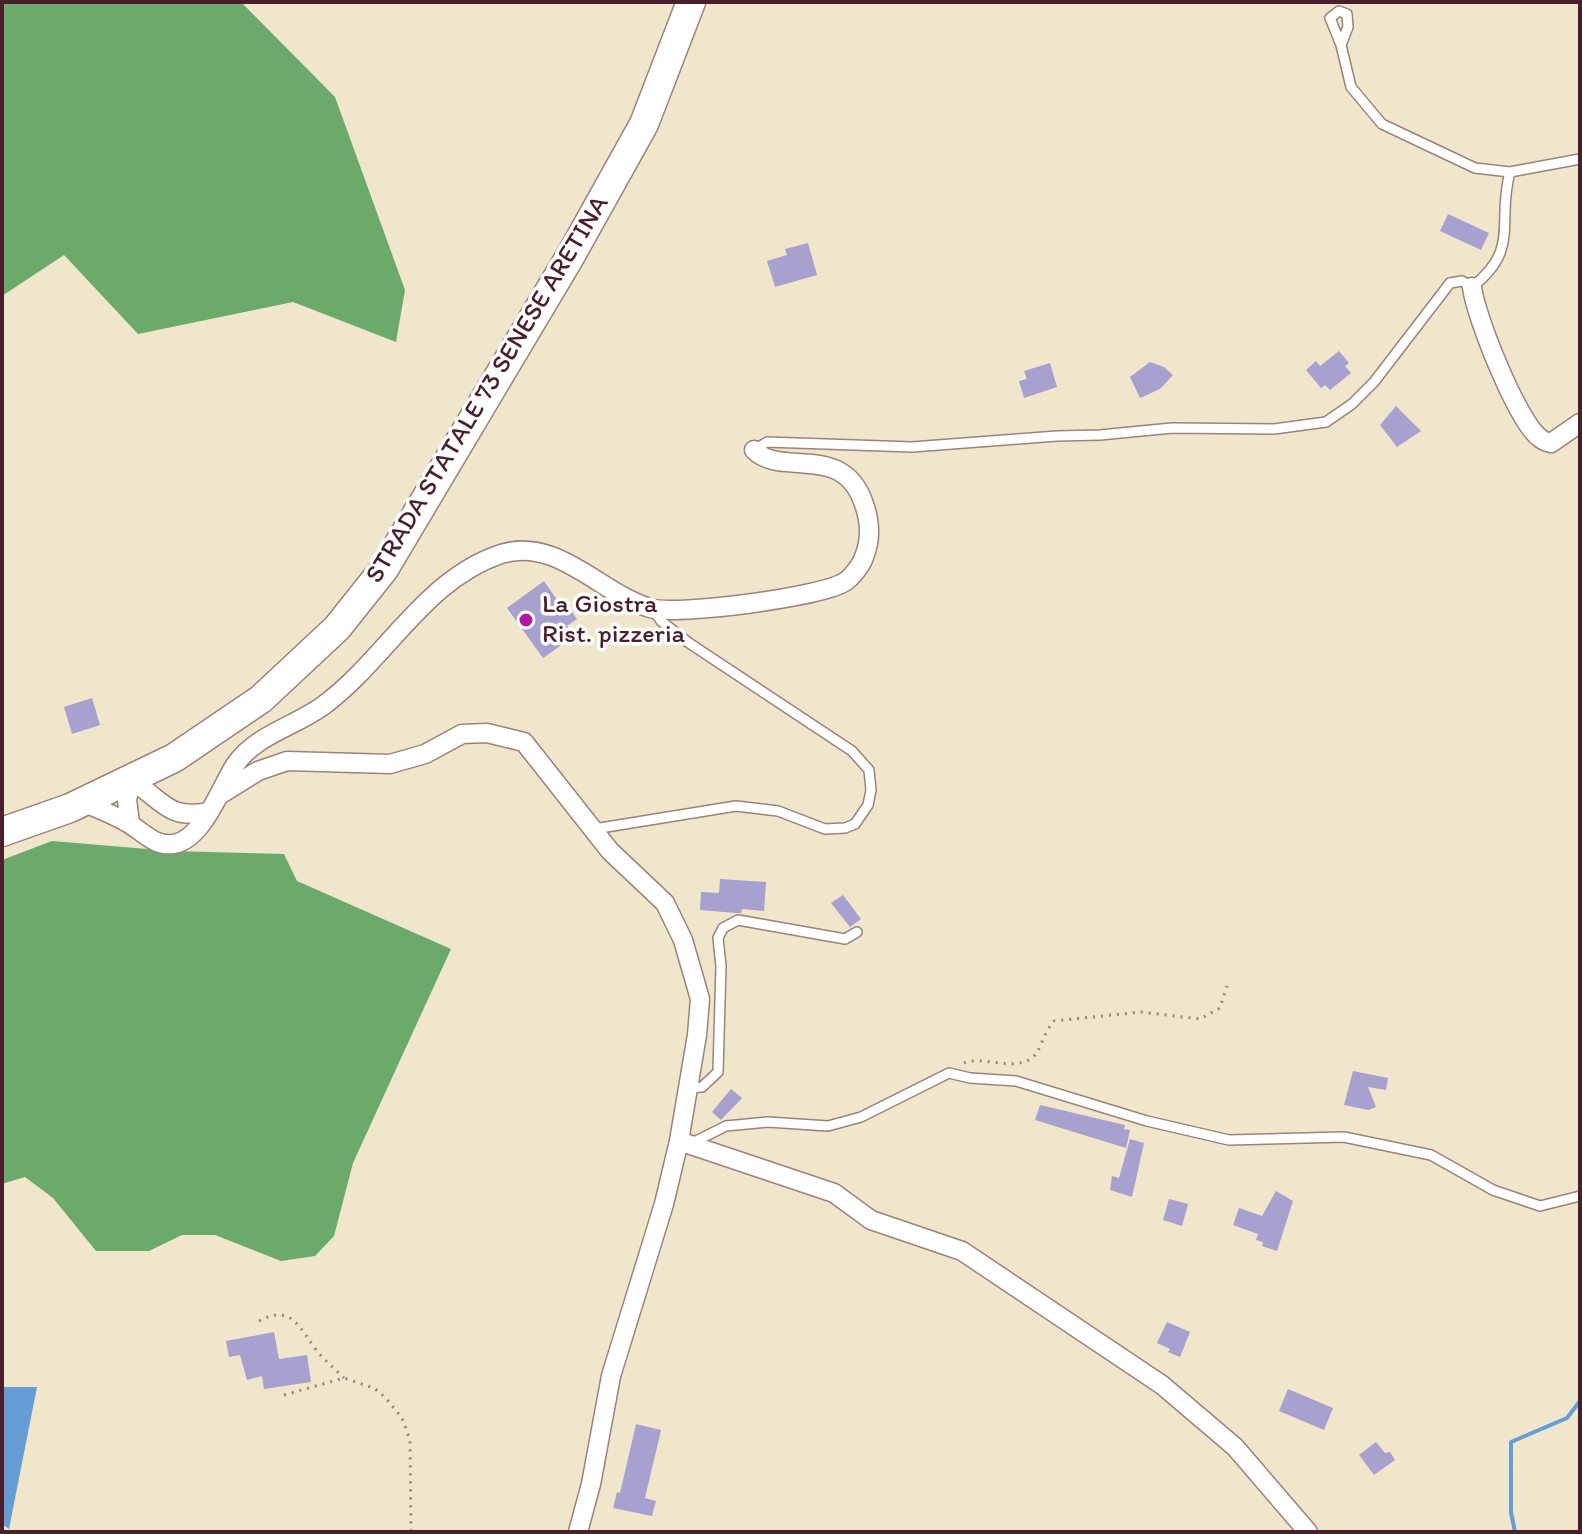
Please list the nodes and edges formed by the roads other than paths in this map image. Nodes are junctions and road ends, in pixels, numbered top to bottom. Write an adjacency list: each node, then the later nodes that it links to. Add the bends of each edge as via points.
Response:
1 (691, 2): 9 (main road, STRADA STATALE 73 SENESE ARETINA, via 644,124 384,569 337,628 261,699)
2 (1341, 45): 4 (lane, via 1351,87 1382,124 1475,168)
3 (1580, 159): 4 (lane)
4 (1510, 172): 5 (lane, via 1502,254)
5 (1472, 287): 6 (street, via 1506,385 1538,437 1551,443); 7 (lane, via 1462,281 1450,283 1374,382 1326,422 912,447 767,442)
6 (1580, 423)
7 (754, 450): 8 (street, via 769,461 809,462 845,476 861,494 867,513 864,559 847,581 804,594)
8 (653, 609): 11 (street, via 561,560 532,551 505,552 470,566 436,592 352,682 323,706 249,749); 16 (lane, via 689,643 852,751 869,770 868,805 855,824 845,828 825,829 778,811 736,806)
9 (174, 758): 10 (main road, STRADA STATALE 73 SENESE ARETINA); 13 (street, via 164,777)
10 (131, 780): 12 (main road, STRADA STATALE 73 SENESE ARETINA); 13 (street); 15 (street)
11 (221, 794): 14 (street); 16 (street, via 258,771 287,761 390,764 425,754 462,734 487,733 524,742)
12 (82, 802): 15 (street); 17 (main road, STRADA STATALE 73 SENESE ARETINA)
13 (161, 802): 14 (street, via 188,816)
14 (208, 812): 15 (street, via 197,829 174,844 146,837)
15 (130, 823)
16 (593, 829): 19 (street, via 665,903 683,940 700,999)
17 (2, 832)
18 (857, 932): 19 (lane, via 845,939 738,920 723,928 718,938 718,1072 702,1087)
19 (688, 1088): 20 (street)
20 (684, 1143): 21 (lane, via 726,1126 828,1126 861,1117 949,1073 1016,1081 1229,1140 1344,1137 1431,1155 1493,1190 1540,1206); 22 (street, via 611,1376); 23 (street, via 834,1193 871,1220 962,1251 1162,1385 1235,1447)
21 (1580, 1196)
22 (578, 1532)
23 (1308, 1532)

